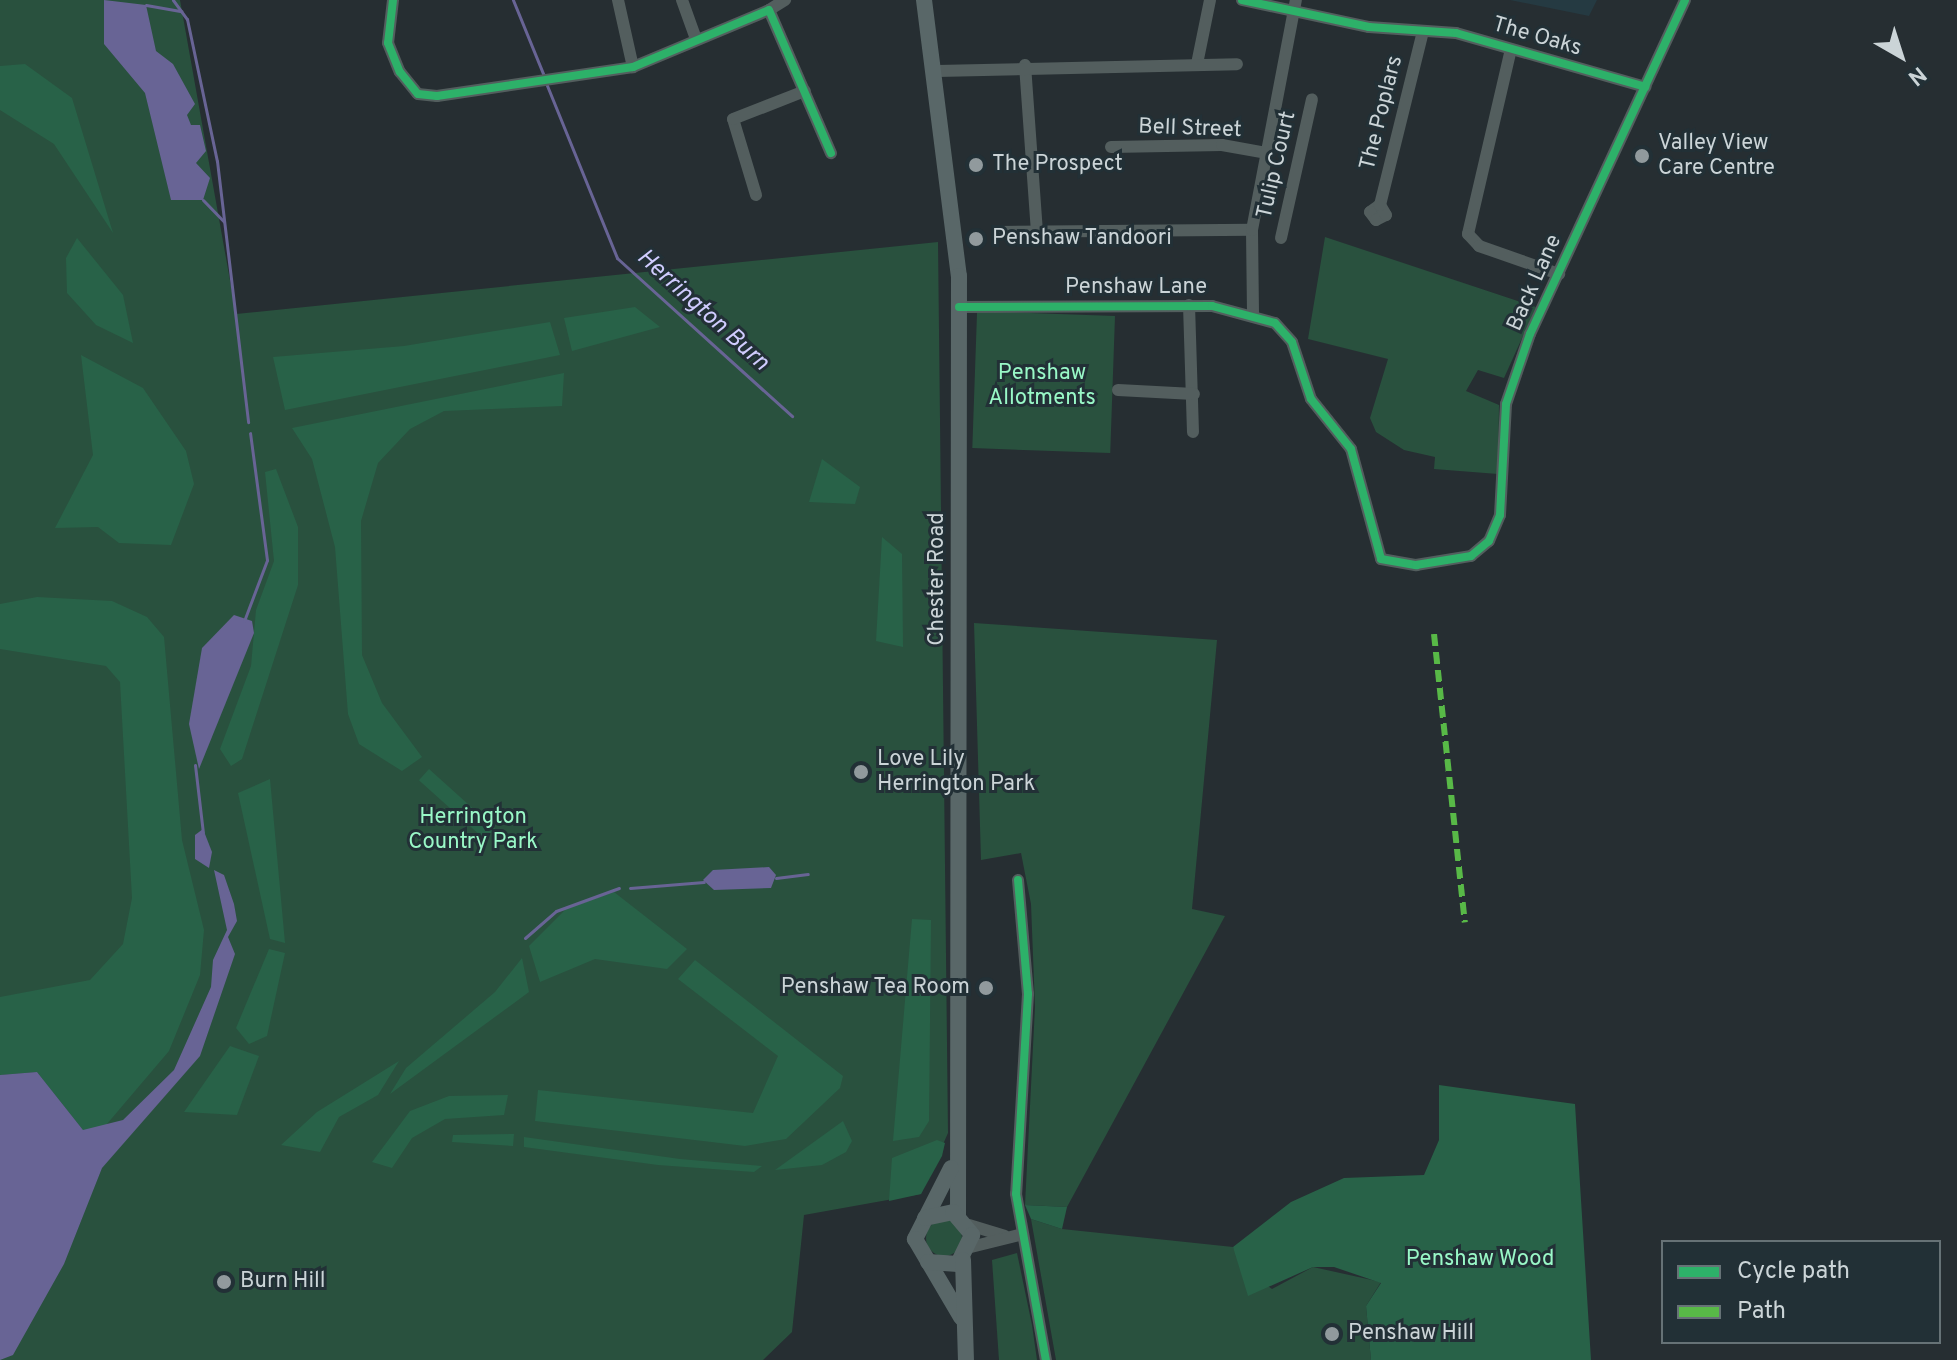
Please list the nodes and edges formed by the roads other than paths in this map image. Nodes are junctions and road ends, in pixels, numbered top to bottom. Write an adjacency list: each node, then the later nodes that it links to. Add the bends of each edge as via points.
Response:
1 (393, 0): 18 (street, via 388,43 418,94)
2 (618, 0): 18 (street)
3 (682, 0): 13 (street)
4 (785, 0): 11 (street)
5 (924, 0): 19 (main road, Chester Road)
6 (1210, 0): 15 (street)
7 (1242, 0): 10 (street, The Oaks)
8 (1668, 0): 9 (street)
9 (1684, 3): 20 (street, Back Lane)
10 (1296, 4): 12 (street, The Oaks, via 1369,27); 25 (street)
11 (769, 10): 13 (street); 21 (street)
12 (1423, 31): 14 (street, The Oaks); 27 (street, The Poplars)
13 (696, 39): 18 (street)
14 (1511, 49): 20 (street, The Oaks); 32 (street, via 1468,234 1479,246)
15 (1197, 64): 16 (street); 17 (street)
16 (1237, 64)
17 (1025, 65): 19 (street); 29 (street)
18 (633, 67)
19 (937, 71): 34 (main road, Chester Road)
20 (1645, 87): 32 (street, Back Lane)
21 (805, 91): 24 (street); 26 (street, via 733,119)
22 (1312, 99): 31 (street, Tulip Court)
23 (1111, 147): 25 (street, Bell Street, via 1222,145)
24 (831, 153)
25 (1266, 158): 28 (street)
26 (756, 195)
27 (1380, 205)
28 (1252, 230): 29 (street); 35 (street)
29 (1037, 231): 30 (street)
30 (1000, 232)
31 (1281, 238)
32 (1559, 274): 39 (street, Back Lane, via 1506,404 1504,498 1489,541 1455,560)
33 (1189, 305): 34 (street, Penshaw Lane); 35 (street, Penshaw Lane); 37 (street)
34 (959, 307): 41 (main road, Chester Road, via 964,1104)
35 (1253, 313): 39 (street, Penshaw Lane, via 1286,333 1305,389 1350,448 1378,554)
36 (1118, 390): 37 (street)
37 (1194, 394): 38 (street)
38 (1193, 432)
39 (1389, 563)
40 (1018, 880): 44 (street, via 1028,961 1015,1165)
41 (955, 1159): 42 (main road, Chester Road); 43 (main road, Chester Road)
42 (925, 1218): 43 (main road); 47 (main road, via 915,1239)
43 (964, 1220): 45 (street); 46 (main road)
44 (1019, 1235): 45 (street); 50 (street)
45 (1006, 1236): 46 (street)
46 (967, 1254): 47 (main road, via 949,1267); 48 (main road)
47 (927, 1262): 48 (main road)
48 (961, 1317): 49 (main road)
49 (966, 1360)
50 (1046, 1360)

